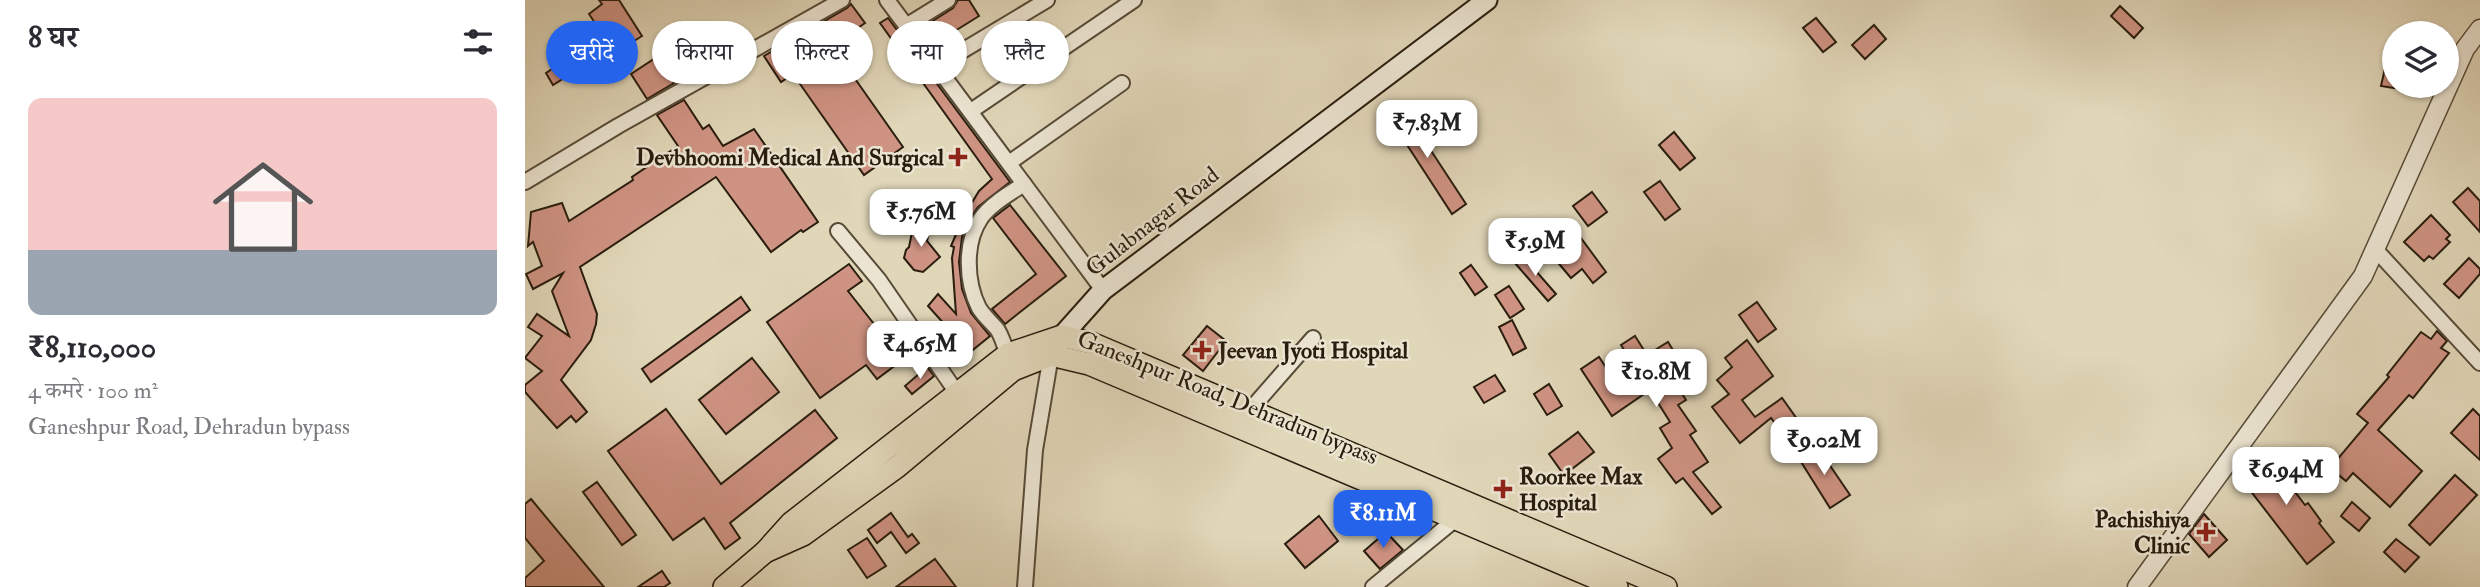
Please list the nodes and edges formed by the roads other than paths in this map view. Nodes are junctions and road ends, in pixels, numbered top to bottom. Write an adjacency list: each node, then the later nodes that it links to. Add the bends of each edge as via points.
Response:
1 (842, 0): 15 (street)
2 (887, 0): 7 (street)
3 (948, 0): 8 (street)
4 (1047, 0): 10 (street)
5 (1134, 0): 13 (street)
6 (1487, 0): 19 (main road, Gulabnagar Road)
7 (902, 21)
8 (914, 21)
9 (2480, 29): 18 (street, via 2465,49)
10 (967, 48)
11 (1122, 83): 14 (street)
12 (951, 84): 13 (street)
13 (971, 111): 14 (street)
14 (1009, 163): 16 (street)
15 (525, 182)
16 (1024, 184): 19 (street); 22 (street, via 981,219 969,256 972,292)
17 (838, 231): 25 (street, via 879,281)
18 (2375, 249): 24 (street); 34 (street, via 2363,276)
19 (1103, 290): 20 (main road, Gulabnagar Road)
20 (1062, 336): 22 (main road); 23 (main road, Gulabnagar Road); 26 (main road, via 1091,343)
21 (1313, 338): 26 (street)
22 (1008, 354): 25 (main road)
23 (1051, 355): 27 (main road, Ganeshpur Road, Dehradun bypass, via 1089,363); 28 (main road, via 1013,370 897,467 803,535); 30 (street, via 1035,450)
24 (2480, 363)
25 (957, 394): 28 (main road, via 792,523)
26 (1250, 410): 33 (main road)
27 (1457, 518): 31 (street); 32 (main road, Ganeshpur Road, Dehradun bypass)
28 (765, 552): 29 (main road)
29 (724, 587)
30 (1025, 587)
31 (1373, 587)
32 (1617, 587)
33 (1666, 587)
34 (2137, 587)

